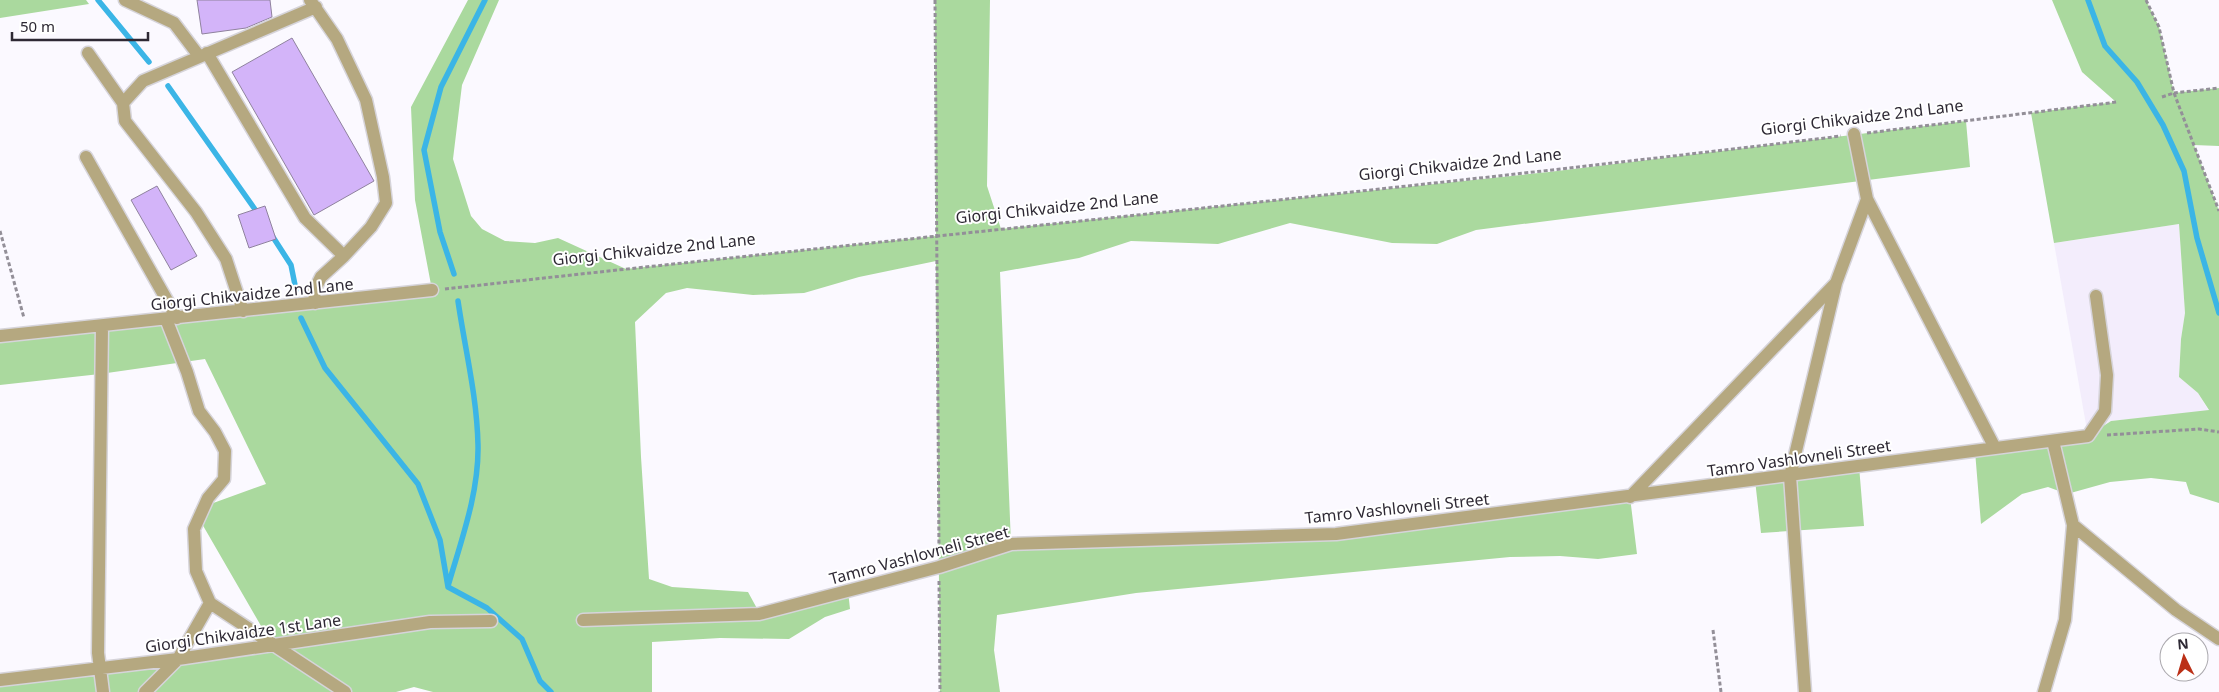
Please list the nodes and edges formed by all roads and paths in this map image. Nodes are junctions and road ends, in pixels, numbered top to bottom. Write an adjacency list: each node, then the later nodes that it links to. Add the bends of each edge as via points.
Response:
1 (125, 0): 6 (street, via 174,23)
2 (935, 0): 17 (path)
3 (2146, 0): 8 (path, via 2159,27)
4 (313, 4): 6 (street); 18 (street, via 337,39 366,100 383,177 386,202 371,227)
5 (88, 53): 11 (street)
6 (203, 55): 11 (street, via 143,81); 18 (street, via 305,218)
7 (2219, 88): 8 (path)
8 (2174, 93): 9 (path); 15 (path)
9 (2162, 97)
10 (2117, 102): 12 (path, Giorgi Chikvaidze 2nd Lane)
11 (123, 103): 23 (street, via 125,121 196,212 226,259)
12 (1854, 134): 14 (street); 17 (path, Giorgi Chikvaidze 2nd Lane, via 1549,172)
13 (86, 157): 24 (street)
14 (1867, 199): 19 (street); 31 (street)
15 (2219, 211)
16 (0, 232): 26 (path)
17 (936, 236): 20 (path, Giorgi Chikvaidze 2nd Lane); 35 (path)
18 (344, 256): 22 (street, via 321,276 314,290)
19 (1836, 283): 32 (street); 33 (street)
20 (432, 290): 22 (street, Giorgi Chikvaidze 2nd Lane)
21 (2096, 296): 29 (street, via 2107,375 2105,411)
22 (315, 303): 23 (street, Giorgi Chikvaidze 2nd Lane)
23 (243, 311): 24 (street, Giorgi Chikvaidze 2nd Lane)
24 (171, 319): 25 (street, Giorgi Chikvaidze 2nd Lane); 36 (street, via 198,411 225,450 224,479 208,498 194,529 196,571)
25 (102, 326): 26 (street, Giorgi Chikvaidze 2nd Lane); 43 (street)
26 (29, 334): 27 (street, Giorgi Chikvaidze 2nd Lane)
27 (0, 336)
28 (2219, 432): 29 (path, via 2199,429)
29 (2088, 436): 30 (street, Tamro Vashlovneli Street)
30 (2052, 441): 31 (street, Tamro Vashlovneli Street); 34 (street)
31 (1995, 448): 32 (street, Tamro Vashlovneli Street)
32 (1790, 476): 33 (street, Tamro Vashlovneli Street); 50 (street)
33 (1630, 497): 35 (street, Tamro Vashlovneli Street, via 1336,534 1011,544)
34 (2073, 525): 40 (street, via 2176,610); 51 (street, via 2065,620)
35 (939, 567): 37 (street, Tamro Vashlovneli Street, via 760,614); 48 (path)
36 (210, 602): 41 (street); 42 (street)
37 (583, 620)
38 (491, 621): 41 (street, Giorgi Chikvaidze 1st Lane, via 430,622)
39 (1714, 630): 49 (path)
40 (2219, 639)
41 (272, 645): 42 (street, Giorgi Chikvaidze 1st Lane); 47 (street)
42 (178, 659): 43 (street, Giorgi Chikvaidze 1st Lane); 46 (street)
43 (99, 669): 44 (street, Giorgi Chikvaidze 1st Lane); 45 (street)
44 (0, 680)
45 (103, 692)
46 (144, 692)
47 (345, 692)
48 (940, 692)
49 (1721, 692)
50 (1806, 692)
51 (2044, 692)

